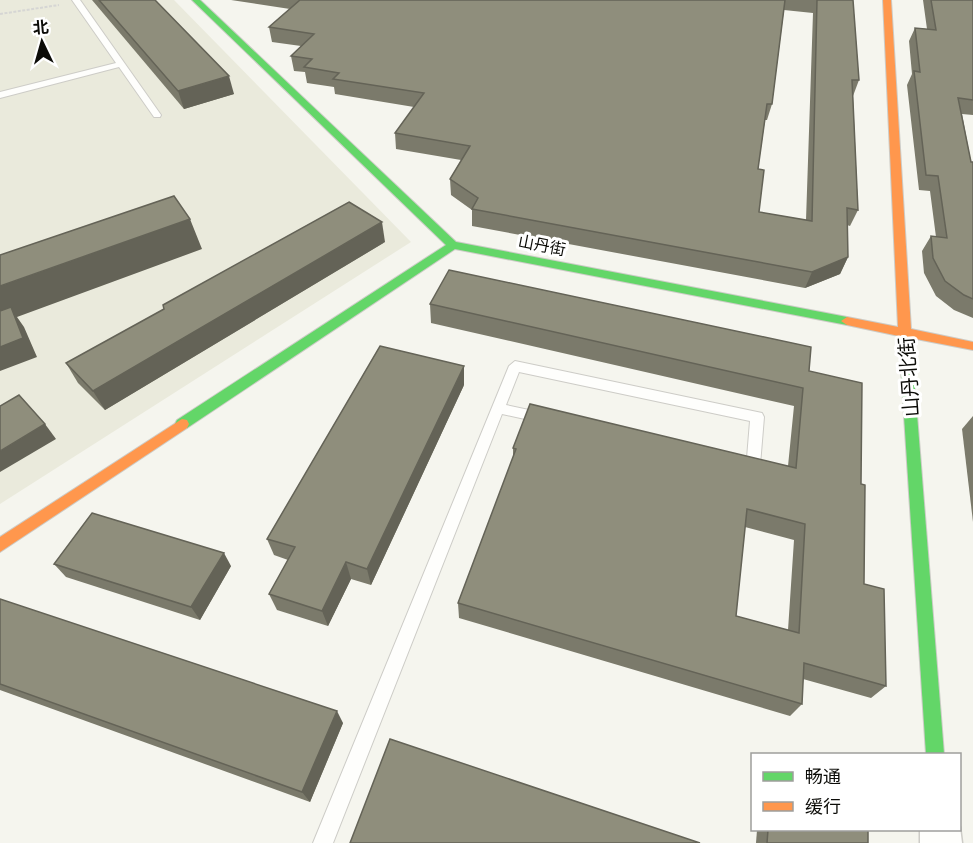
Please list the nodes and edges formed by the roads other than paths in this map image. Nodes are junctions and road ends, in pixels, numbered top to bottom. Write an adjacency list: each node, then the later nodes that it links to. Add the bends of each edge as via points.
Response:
1 (87, 0): 4 (lane)
2 (196, 0): 8 (street)
3 (887, 0): 9 (street, 山丹北街)
4 (76, 1): 5 (lane)
5 (121, 64): 6 (lane); 7 (lane)
6 (0, 95)
7 (157, 115)
8 (453, 245): 9 (street, 山丹街); 14 (street)
9 (906, 333): 10 (street, 山丹街); 15 (street, 山丹北街)
10 (973, 346)
11 (498, 408): 12 (lane); 13 (lane, via 515,366 757,417 753,465); 16 (lane)
12 (556, 421)
13 (730, 460)
14 (0, 545)
15 (935, 753)
16 (323, 843)

